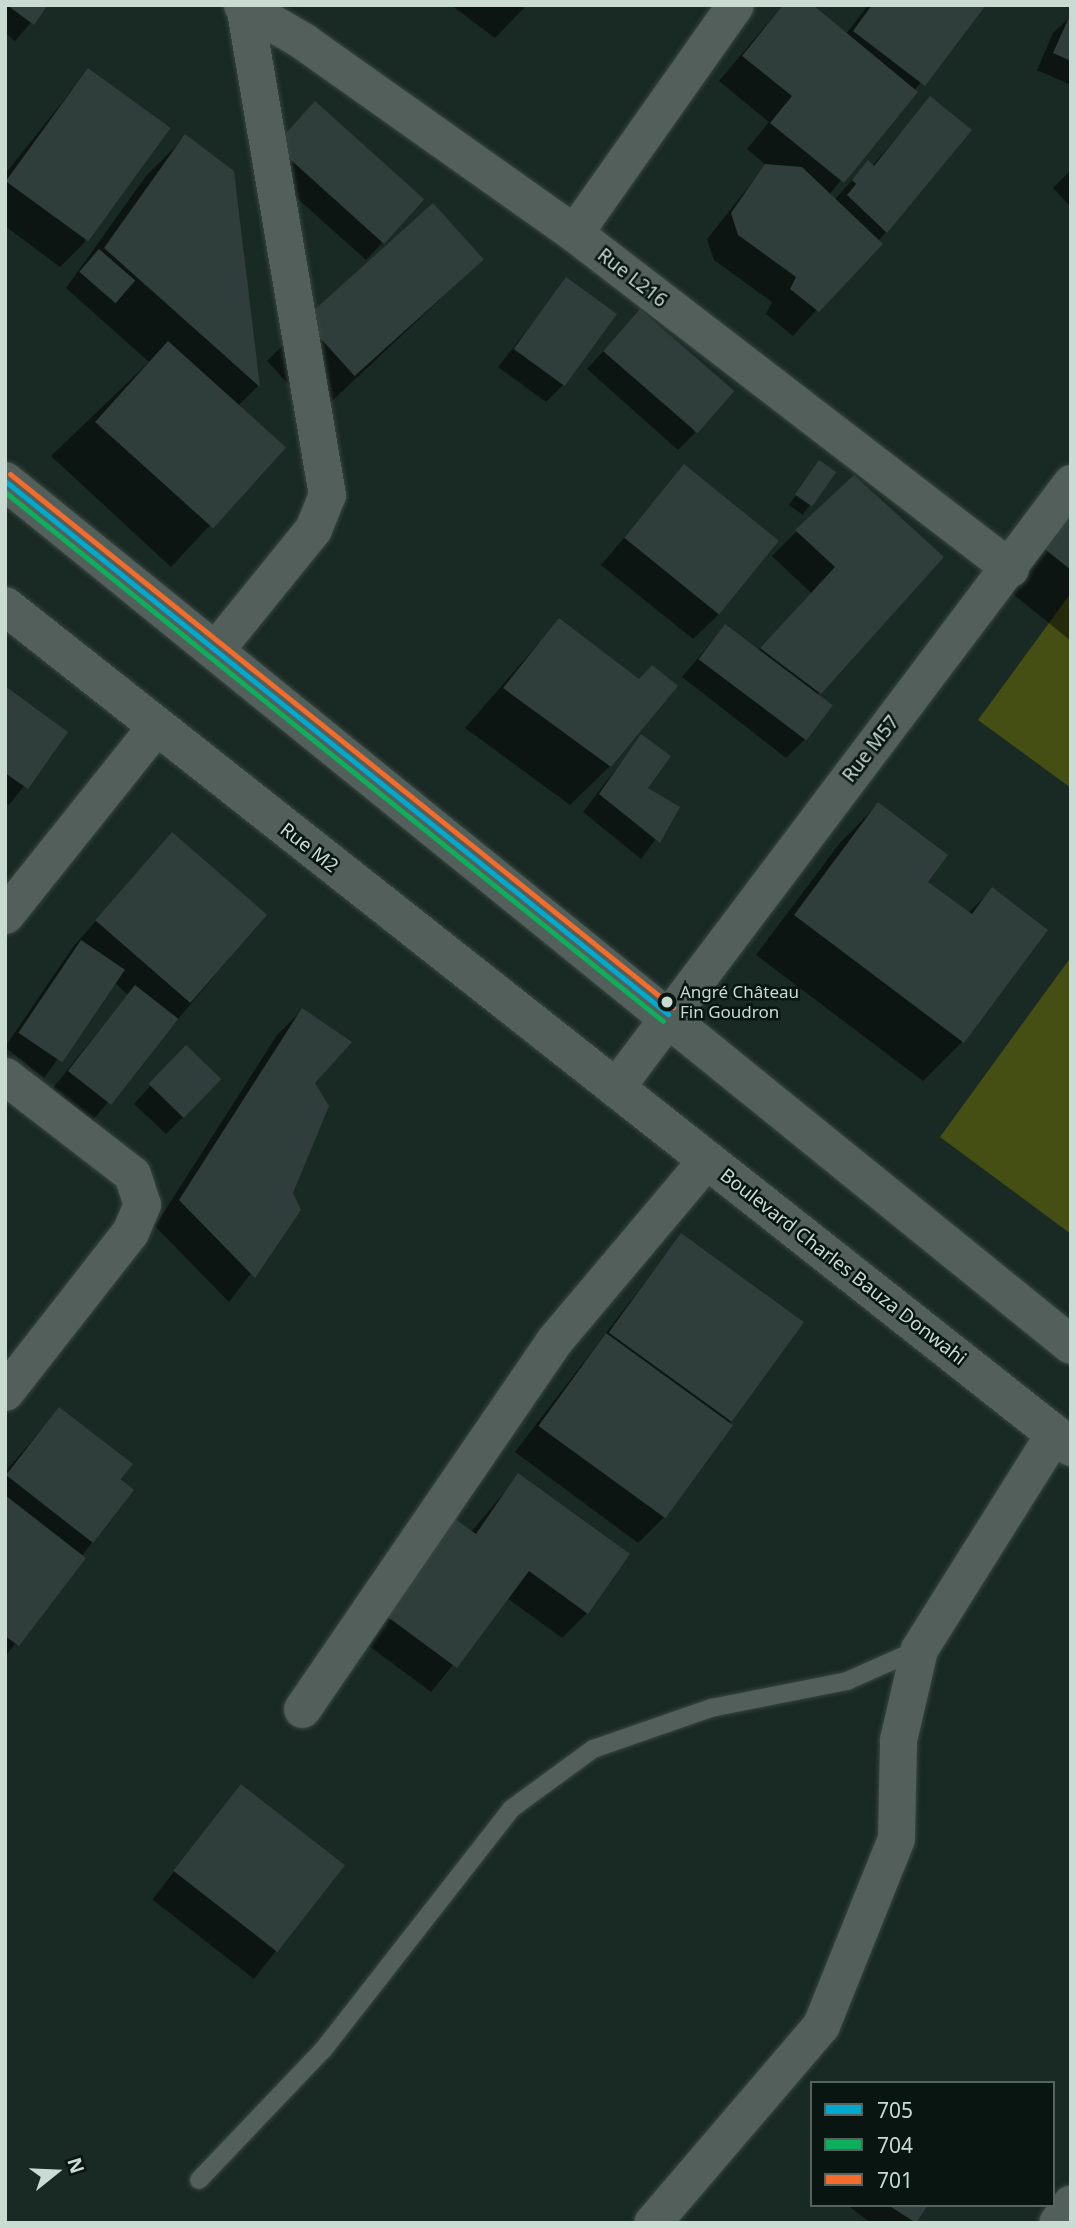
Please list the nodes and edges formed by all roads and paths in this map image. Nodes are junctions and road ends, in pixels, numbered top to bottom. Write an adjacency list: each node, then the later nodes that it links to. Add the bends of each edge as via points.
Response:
1 (735, 5): 3 (street)
2 (244, 7): 3 (street, Rue L216, via 303,41); 8 (street, via 327,495 313,529)
3 (574, 233): 6 (street, Rue L216)
4 (5, 481): 8 (main road)
5 (1071, 483): 6 (street, Rue M57)
6 (1010, 568): 11 (street, Rue M57)
7 (5, 606): 9 (main road, Rue M2)
8 (215, 650): 11 (main road)
9 (155, 727): 10 (street); 13 (main road, Rue M2)
10 (5, 915)
11 (668, 1014): 13 (street, Rue M57); 15 (main road)
12 (5, 1076): 16 (street, via 132,1174 142,1204 130,1232)
13 (615, 1088): 14 (main road, Boulevard Charles Bauza Donwahi)
14 (706, 1160): 17 (main road, Boulevard Charles Bauza Donwahi); 19 (street, via 554,1342)
15 (1071, 1345)
16 (5, 1392)
17 (1062, 1440): 18 (street)
18 (919, 1649): 20 (lane, via 847,1681 711,1709 593,1749 521,1802 323,2050); 22 (street, via 898,1740 896,1839 821,2025)
19 (302, 1709)
20 (199, 2180)
21 (1071, 2203): 23 (street)
22 (653, 2223)
23 (1057, 2223)

